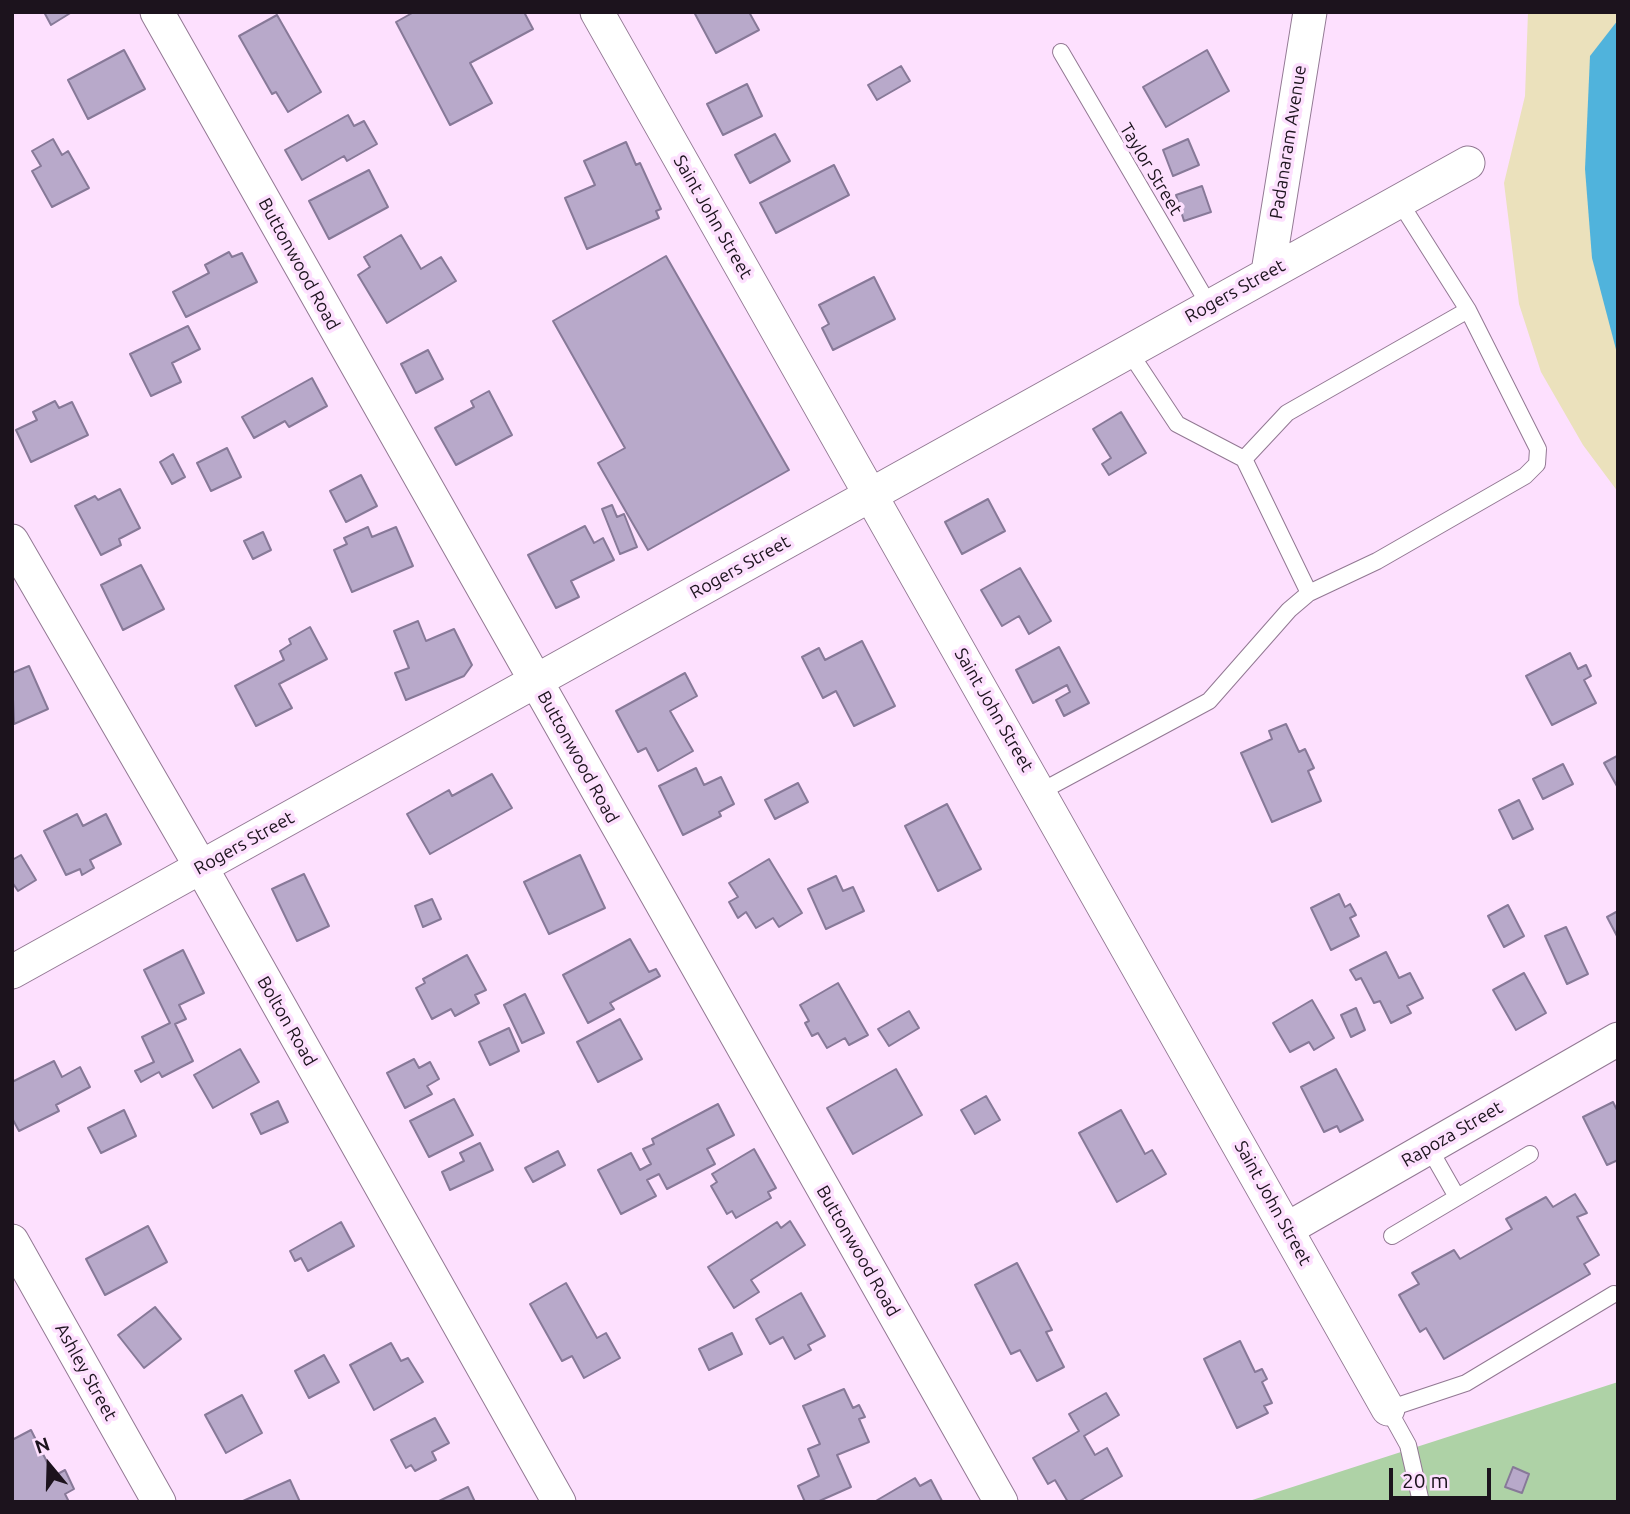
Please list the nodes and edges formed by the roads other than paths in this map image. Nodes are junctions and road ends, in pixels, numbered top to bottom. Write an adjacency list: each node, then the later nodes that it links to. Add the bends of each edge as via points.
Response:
1 (157, 12): 15 (street, Buttonwood Road)
2 (597, 12): 12 (street, Saint John Street)
3 (1310, 12): 7 (street, Padanaram Avenue)
4 (1061, 51): 8 (lane, Taylor Street)
5 (1468, 163): 6 (street, Rogers Street)
6 (1399, 201): 7 (street, Rogers Street); 9 (lane)
7 (1268, 272): 8 (street, Rogers Street)
8 (1209, 305): 10 (street, Rogers Street)
9 (1468, 310): 11 (lane, via 1287,413); 14 (lane, via 1538,449 1537,464 1525,476 1377,561)
10 (1128, 350): 11 (lane, via 1177,424); 12 (street, Rogers Street)
11 (1244, 459): 14 (lane)
12 (871, 495): 15 (street, Rogers Street); 16 (street, Saint John Street)
13 (12, 541): 17 (street, Bolton Road)
14 (1309, 593): 16 (lane, via 1209,701)
15 (535, 681): 17 (street, Rogers Street); 30 (street, Buttonwood Road)
16 (1041, 792): 23 (street, Saint John Street)
17 (201, 867): 18 (street, Rogers Street); 29 (street, Bolton Road)
18 (12, 972)
19 (1618, 1040): 20 (street, Rapoza Street)
20 (1429, 1148): 22 (lane); 23 (street, Rapoza Street)
21 (1530, 1154): 22 (lane)
22 (1457, 1197): 24 (lane)
23 (1287, 1229): 27 (street, Saint John Street)
24 (1392, 1236)
25 (12, 1241): 28 (street, Ashley Street)
26 (1614, 1294): 27 (lane, via 1466,1383)
27 (1388, 1409): 31 (lane, via 1408,1445)
28 (159, 1502)
29 (559, 1502)
30 (1001, 1502)
31 (1421, 1502)

